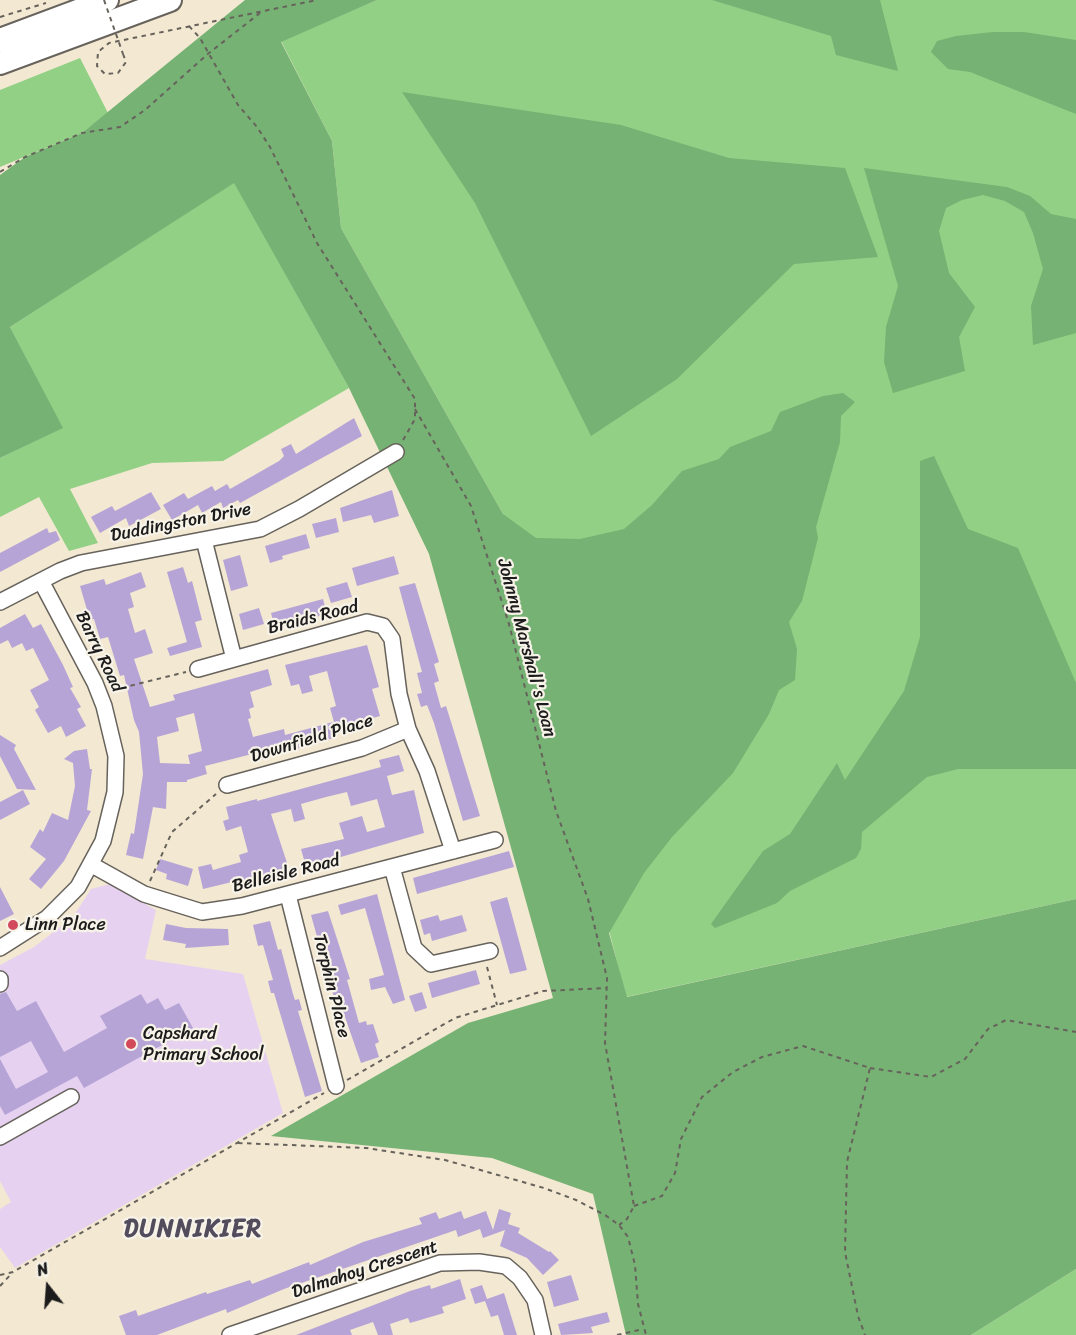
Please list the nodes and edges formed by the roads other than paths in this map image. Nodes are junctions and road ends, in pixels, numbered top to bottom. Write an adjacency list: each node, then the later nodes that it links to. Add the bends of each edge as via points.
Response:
1 (106, 0): 3 (highway)
2 (171, 0): 4 (highway)
3 (0, 40)
4 (0, 63)
5 (396, 452): 6 (street, Duddingston Drive, via 260,529)
6 (204, 540): 7 (street, Duddingston Drive, via 81,563); 9 (street)
7 (40, 581): 8 (street, Duddingston Drive); 15 (street, Barry Road, via 100,694 111,731 116,774 110,818)
8 (0, 602)
9 (234, 659): 10 (street, Braids Road); 11 (street, Braids Road, via 367,622 383,626 392,639)
10 (198, 669)
11 (408, 729): 12 (street, Downfield Place, via 362,748); 14 (street, Braids Road, via 427,771)
12 (227, 785)
13 (495, 840): 14 (street, Belleisle Road)
14 (453, 851): 16 (street, Belleisle Road)
15 (92, 865): 17 (street, Belleisle Road, via 144,894 202,912); 18 (street, Barry Road, via 59,908)
16 (392, 867): 17 (street, Belleisle Road); 19 (street, via 414,948 430,964)
17 (288, 895): 22 (street, Torphin Place)
18 (0, 948)
19 (486, 952)
20 (0, 979): 21 (street)
21 (0, 984)
22 (336, 1086)
23 (71, 1096): 24 (street)
24 (0, 1137)
25 (230, 1335): 26 (street, Dalmahoy Crescent, via 440,1263 479,1262 506,1266 520,1278 535,1300)
26 (543, 1335)

